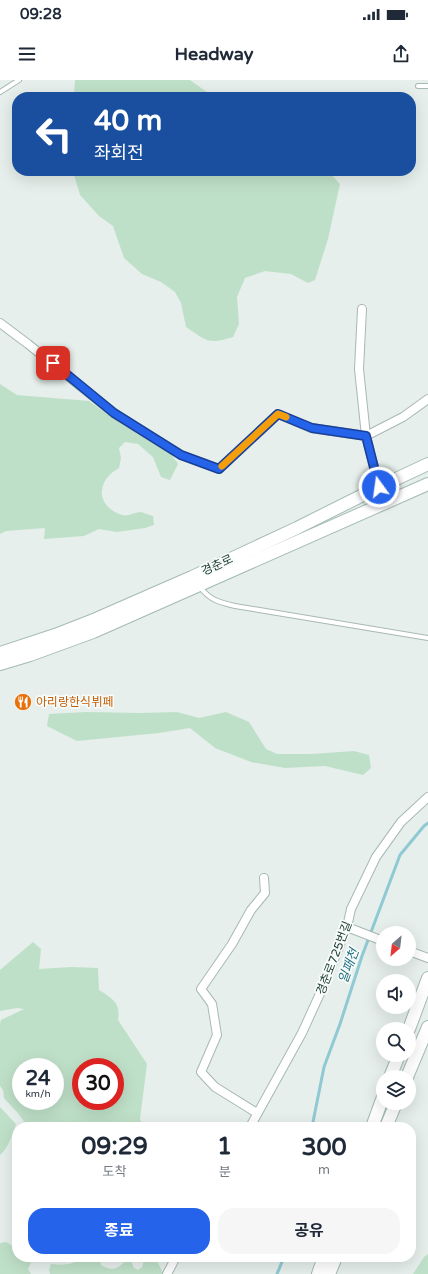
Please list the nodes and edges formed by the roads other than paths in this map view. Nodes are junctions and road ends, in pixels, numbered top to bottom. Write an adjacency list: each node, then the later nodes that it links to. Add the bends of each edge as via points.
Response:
1 (19, 80): 4 (lane)
2 (418, 86): 3 (lane)
3 (428, 86)
4 (0, 92)
5 (362, 309): 8 (street, via 359,369)
6 (0, 323): 8 (street, via 114,413 181,455 219,469 278,414 312,428)
7 (428, 399): 8 (street, via 403,417)
8 (366, 436): 11 (street)
9 (428, 464): 11 (street, 경춘로)
10 (428, 484): 12 (street, 경춘로)
11 (379, 487): 12 (street); 15 (street, 경춘로, via 172,586 55,635)
12 (386, 502): 13 (street, 경춘로)
13 (198, 585): 14 (lane, via 213,600 234,606); 16 (street, 경춘로, via 93,632)
14 (428, 638)
15 (0, 653)
16 (0, 664)
17 (428, 797): 19 (street, 경춘로725번길, via 400,822 376,857 351,909)
18 (264, 878): 29 (street, via 265,893 251,910 232,944 200,990 212,1004 217,1036 200,1072 215,1087)
19 (350, 928): 20 (street); 29 (street, 경춘로725번길, via 302,1033)
20 (376, 938)
21 (416, 954): 22 (street)
22 (428, 958)
23 (428, 978): 24 (street)
24 (412, 1022)
25 (428, 1026): 26 (street)
26 (409, 1070)
27 (378, 1110): 31 (street)
28 (393, 1110): 32 (street)
29 (257, 1113): 30 (street, 경춘로725번길)
30 (252, 1122)
31 (374, 1122)
32 (388, 1122)
33 (173, 1262): 36 (street)
34 (322, 1262): 37 (street)
35 (334, 1262): 38 (street)
36 (167, 1274)
37 (318, 1274)
38 (329, 1274)

